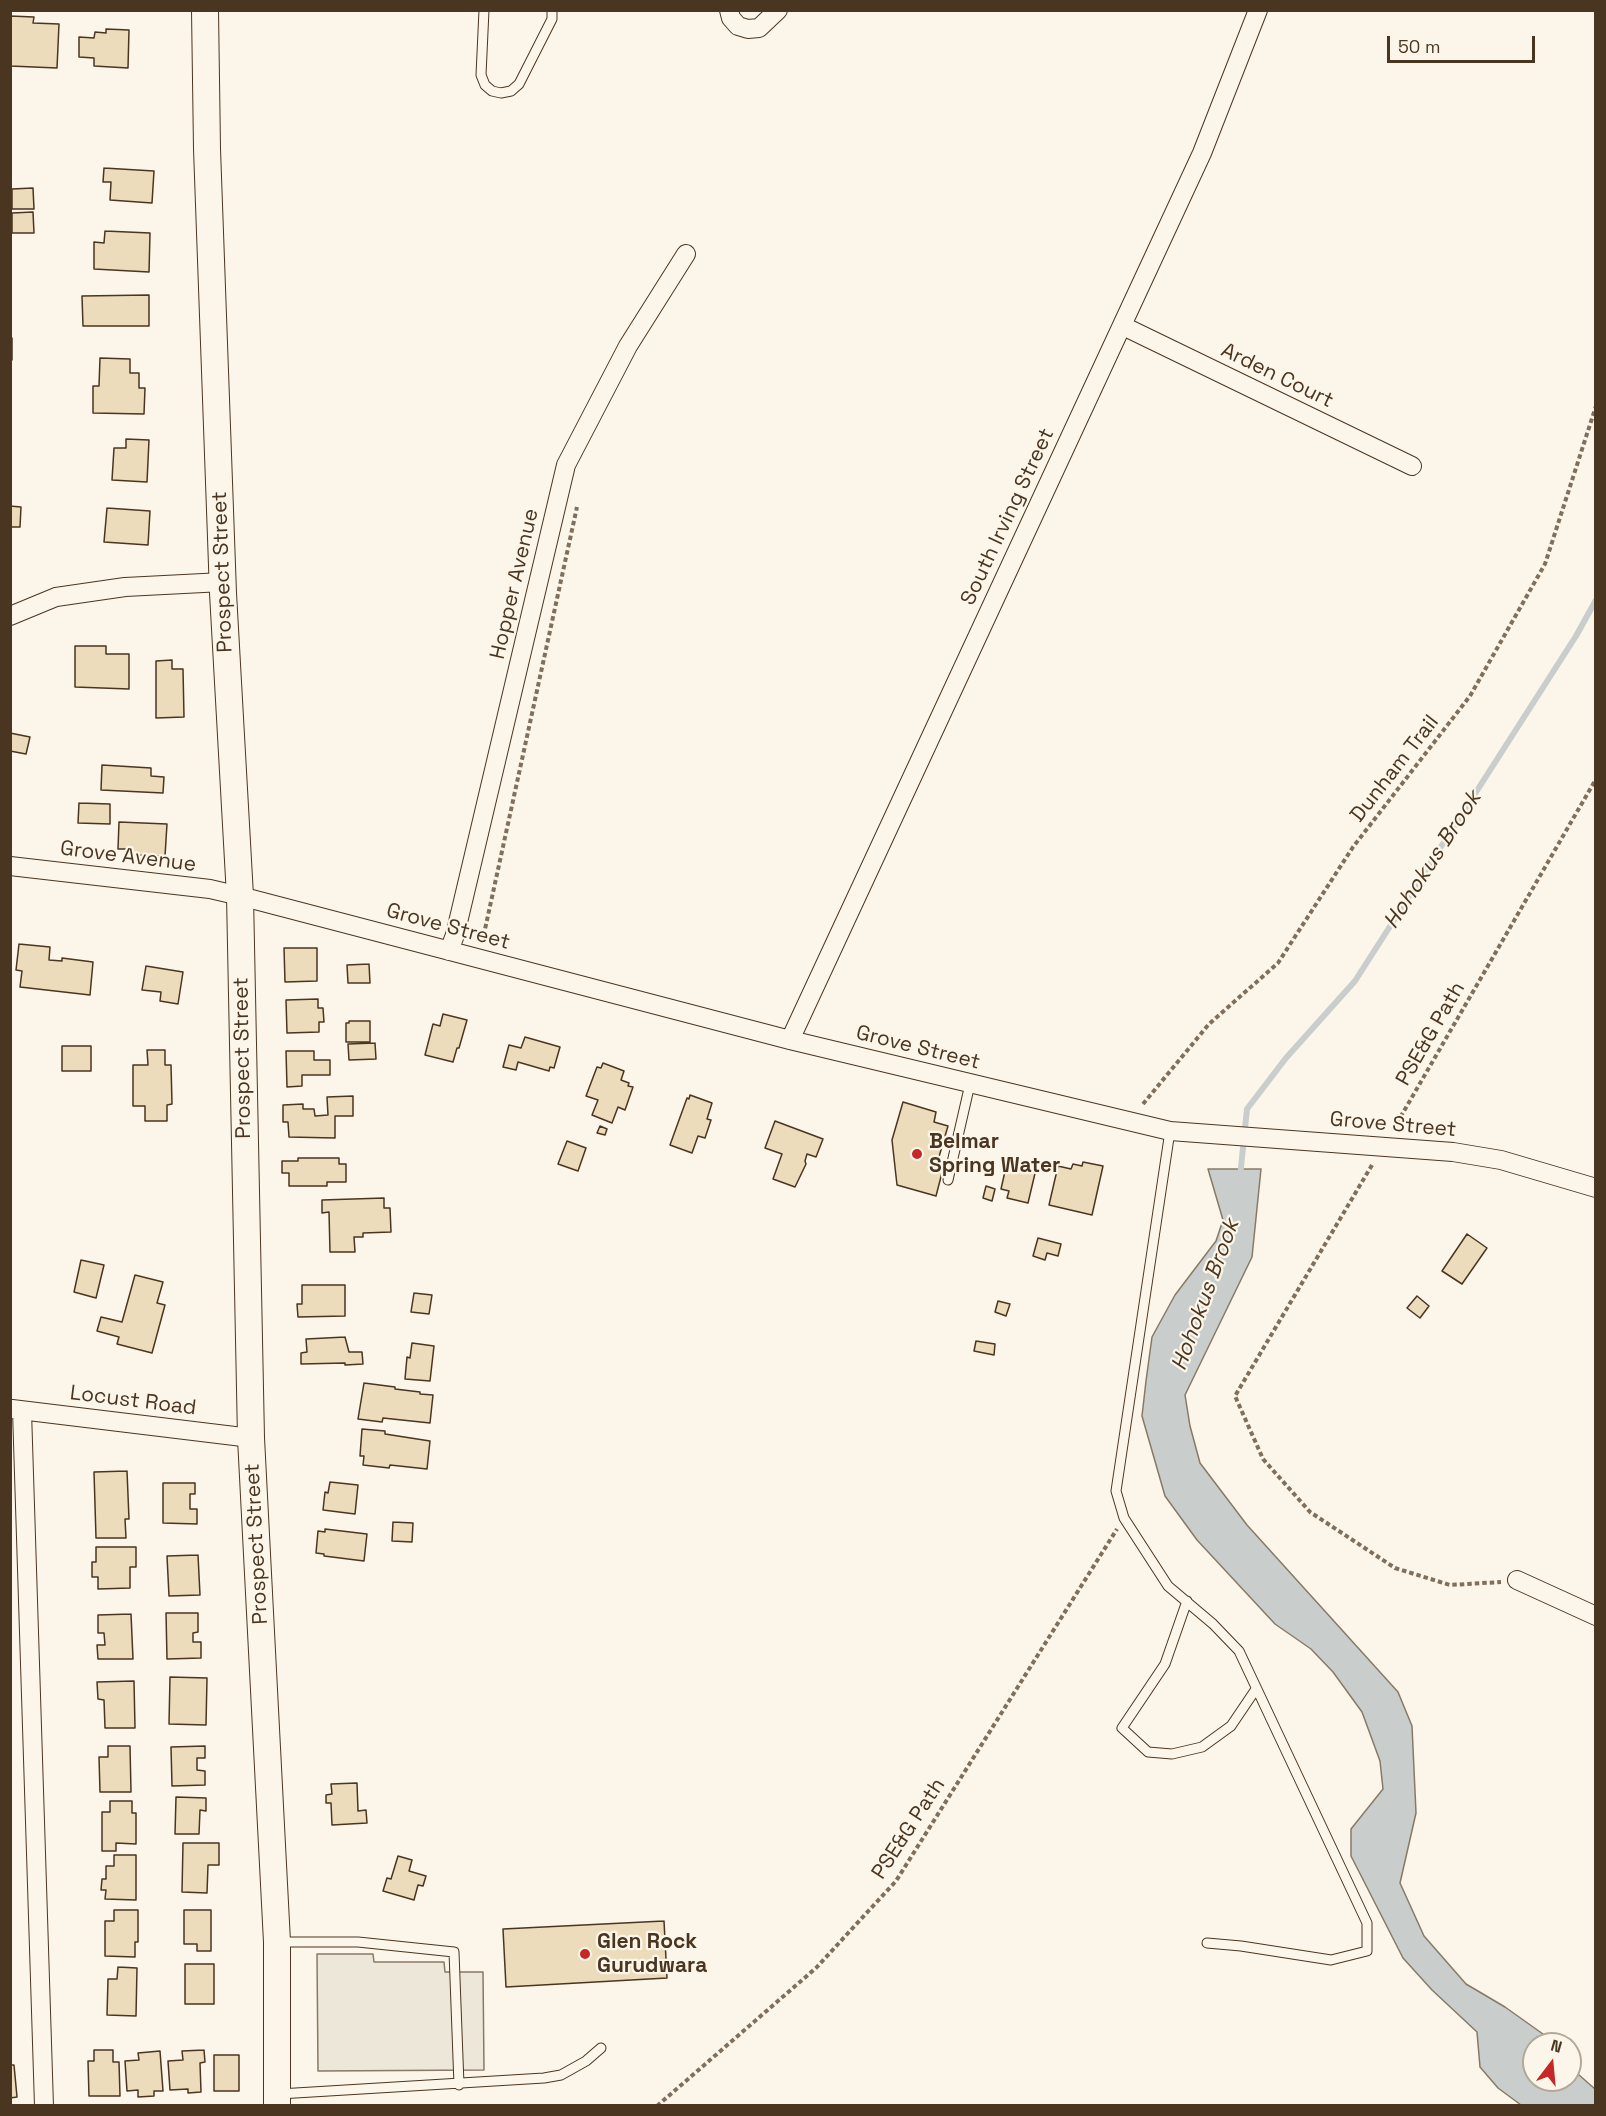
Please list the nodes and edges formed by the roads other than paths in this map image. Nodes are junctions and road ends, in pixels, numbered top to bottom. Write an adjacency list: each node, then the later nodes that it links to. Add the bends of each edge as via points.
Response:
1 (205, 10): 10 (main road, Prospect Street)
2 (484, 10): 3 (lane, via 481,75 492,91 501,93 519,84 552,19)
3 (552, 10)
4 (729, 10): 5 (street, via 730,18 748,30 759,28)
5 (778, 10)
6 (1258, 10): 8 (street, South Irving Street, via 1202,153)
7 (686, 254): 14 (street, Hopper Avenue, via 628,346 566,465)
8 (1123, 326): 9 (street, Arden Court); 15 (street, South Irving Street)
9 (1412, 466)
10 (223, 582): 11 (street, via 125,587 56,597); 13 (main road, Prospect Street)
11 (10, 616)
12 (10, 866): 13 (street, Grove Avenue, via 210,889)
13 (240, 896): 14 (street, Grove Street); 21 (main road, Prospect Street)
14 (449, 951): 15 (street, Grove Street)
15 (790, 1040): 16 (street, Grove Street)
16 (970, 1084): 17 (street, Grove Street); 18 (lane)
17 (1170, 1131): 19 (street, Grove Street, via 1453,1152 1501,1160); 23 (lane, via 1116,1491 1124,1518 1168,1586)
18 (948, 1180)
19 (1596, 1188)
20 (16, 1410): 21 (street, Locust Road); 31 (street)
21 (251, 1438): 26 (main road, Prospect Street)
22 (1517, 1580): 24 (street)
23 (1187, 1601): 25 (lane, via 1239,1651); 25 (lane, via 1165,1664 1122,1728 1148,1752 1172,1754 1202,1747 1231,1726)
24 (1596, 1616)
25 (1256, 1689): 27 (lane, via 1353,1891 1366,1923 1367,1951 1330,1960)
26 (277, 1942): 29 (lane, via 358,1942 454,1952); 30 (main road, Prospect Street)
27 (1207, 1943)
28 (601, 2048): 29 (lane, via 561,2075)
29 (459, 2085): 30 (lane, via 347,2089)
30 (278, 2100)
31 (44, 2106)

